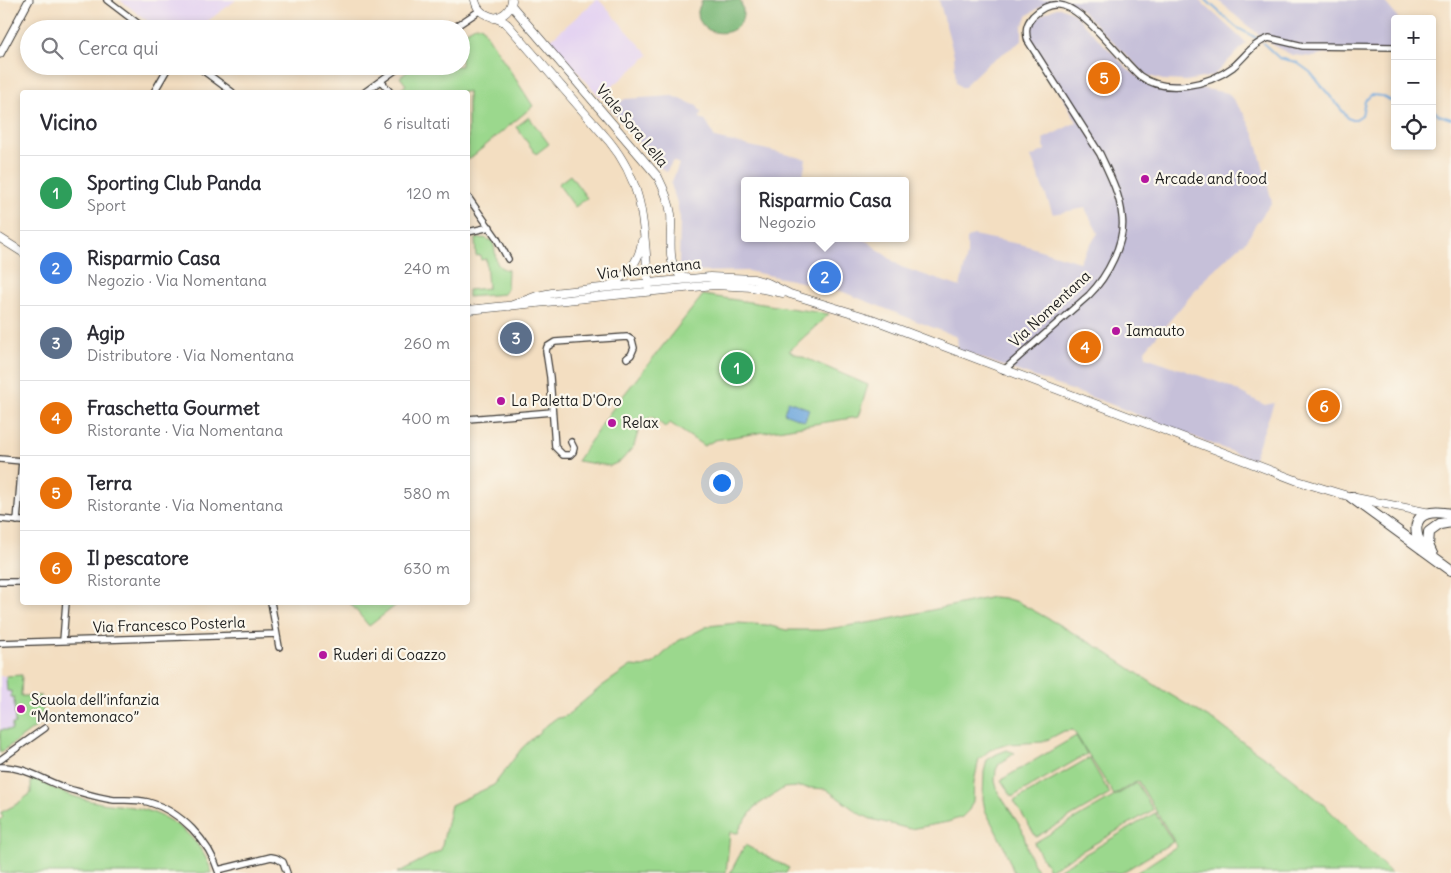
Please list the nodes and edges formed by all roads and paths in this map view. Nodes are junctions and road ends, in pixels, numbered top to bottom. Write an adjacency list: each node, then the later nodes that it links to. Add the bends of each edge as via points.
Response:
1 (29, 0): 10 (street)
2 (106, 0): 7 (street)
3 (475, 0): 5 (main road)
4 (512, 3): 6 (main road, via 504,14); 26 (main road, Viale Sora Lella, via 519,16 654,172 664,188 670,209 672,266 678,274)
5 (479, 11): 6 (main road, Viale Sora Lella); 8 (street)
6 (494, 18): 20 (main road, Viale Sora Lella, via 507,24 621,156 636,187)
7 (134, 20)
8 (466, 20)
9 (1391, 47): 33 (street, Via Nomentana, via 1303,46 1276,38 1265,39 1235,65 1213,78 1195,84 1162,85 1140,76 1084,18 1069,8 1052,5 1031,18 1026,28 1028,40 1100,154 1117,194 1123,222 1113,260 1100,282)
10 (0, 54)
11 (164, 75): 15 (street)
12 (208, 75): 16 (street)
13 (389, 75): 14 (street)
14 (381, 81): 17 (street); 18 (street)
15 (155, 90)
16 (229, 90)
17 (368, 90)
18 (388, 90)
19 (470, 200): 21 (street)
20 (645, 227): 27 (main road, Viale Sora Lella); 28 (main road, Viale Sora Lella, via 634,265)
21 (490, 228): 22 (street); 25 (street)
22 (470, 232)
23 (0, 238): 24 (main road)
24 (20, 251)
25 (508, 259)
26 (690, 278): 27 (main road, Via Nomentana); 29 (main road, Via Nomentana, via 749,278)
27 (648, 287): 28 (main road, Via Nomentana); 29 (main road, Via Nomentana, via 725,285); 30 (main road, Via Nomentana)
28 (606, 288): 30 (main road, Via Nomentana, via 542,295)
29 (790, 294): 33 (main road, Via Nomentana, via 872,319)
30 (510, 306): 31 (main road, Via Nomentana)
31 (470, 310)
32 (627, 358): 34 (street, via 634,348 632,340 627,337 548,345)
33 (1004, 370): 39 (main road, Via Nomentana, via 1287,477)
34 (552, 412): 35 (street); 36 (street, via 555,447 563,455 570,455 574,448)
35 (470, 420)
36 (571, 442)
37 (0, 459): 38 (street)
38 (20, 462)
39 (1351, 497): 40 (main road, Via Nomentana); 45 (highway)
40 (1428, 512): 41 (highway); 43 (main road, Via Nomentana); 45 (highway, via 1419,518 1416,527)
41 (1451, 514)
42 (0, 519): 44 (street)
43 (1451, 520): 46 (highway, via 1432,529 1429,534 1429,548)
44 (20, 521)
45 (1424, 551): 46 (highway)
46 (1435, 559): 47 (highway)
47 (1451, 570)
48 (0, 582): 49 (street)
49 (20, 582)
50 (66, 605): 53 (street)
51 (271, 605): 52 (street)
52 (276, 634): 53 (street, Via Francesco Posterla); 55 (street)
53 (63, 641): 54 (street, Via Francesco Posterla)
54 (0, 643)
55 (279, 647)
56 (45, 728): 57 (street)
57 (0, 760)
58 (0, 767): 59 (street, via 25,770 54,784 94,796 148,802 170,812 203,840)
59 (219, 872): 60 (street, via 271,857 283,862)
60 (287, 873)

